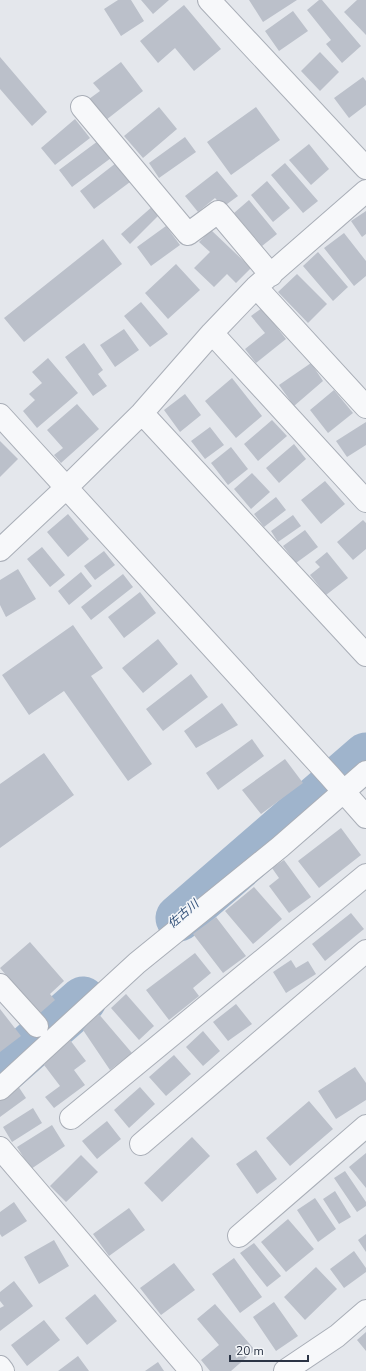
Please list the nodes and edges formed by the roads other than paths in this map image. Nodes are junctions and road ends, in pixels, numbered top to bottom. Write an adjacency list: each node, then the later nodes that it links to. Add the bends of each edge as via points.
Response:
1 (209, 0): 3 (street)
2 (82, 107): 5 (street, via 188,234 218,212)
3 (366, 168)
4 (366, 191): 5 (street)
5 (263, 281): 6 (street); 7 (street)
6 (212, 333): 8 (street); 11 (street)
7 (366, 407)
8 (142, 413): 10 (street); 13 (street)
9 (0, 415): 10 (street)
10 (67, 487): 12 (street); 15 (street)
11 (366, 501)
12 (0, 550)
13 (366, 655)
14 (366, 772): 15 (street)
15 (338, 785): 16 (street); 21 (street, via 280,846 137,963)
16 (366, 817)
17 (366, 875): 22 (street)
18 (366, 950): 24 (street)
19 (0, 985): 20 (street)
20 (37, 1026)
21 (0, 1089)
22 (71, 1118)
23 (366, 1126): 26 (street)
24 (142, 1144)
25 (0, 1148): 31 (street)
26 (240, 1236)
27 (366, 1311): 29 (street)
28 (0, 1367): 30 (street)
29 (292, 1369)
30 (3, 1371)
31 (191, 1371)

